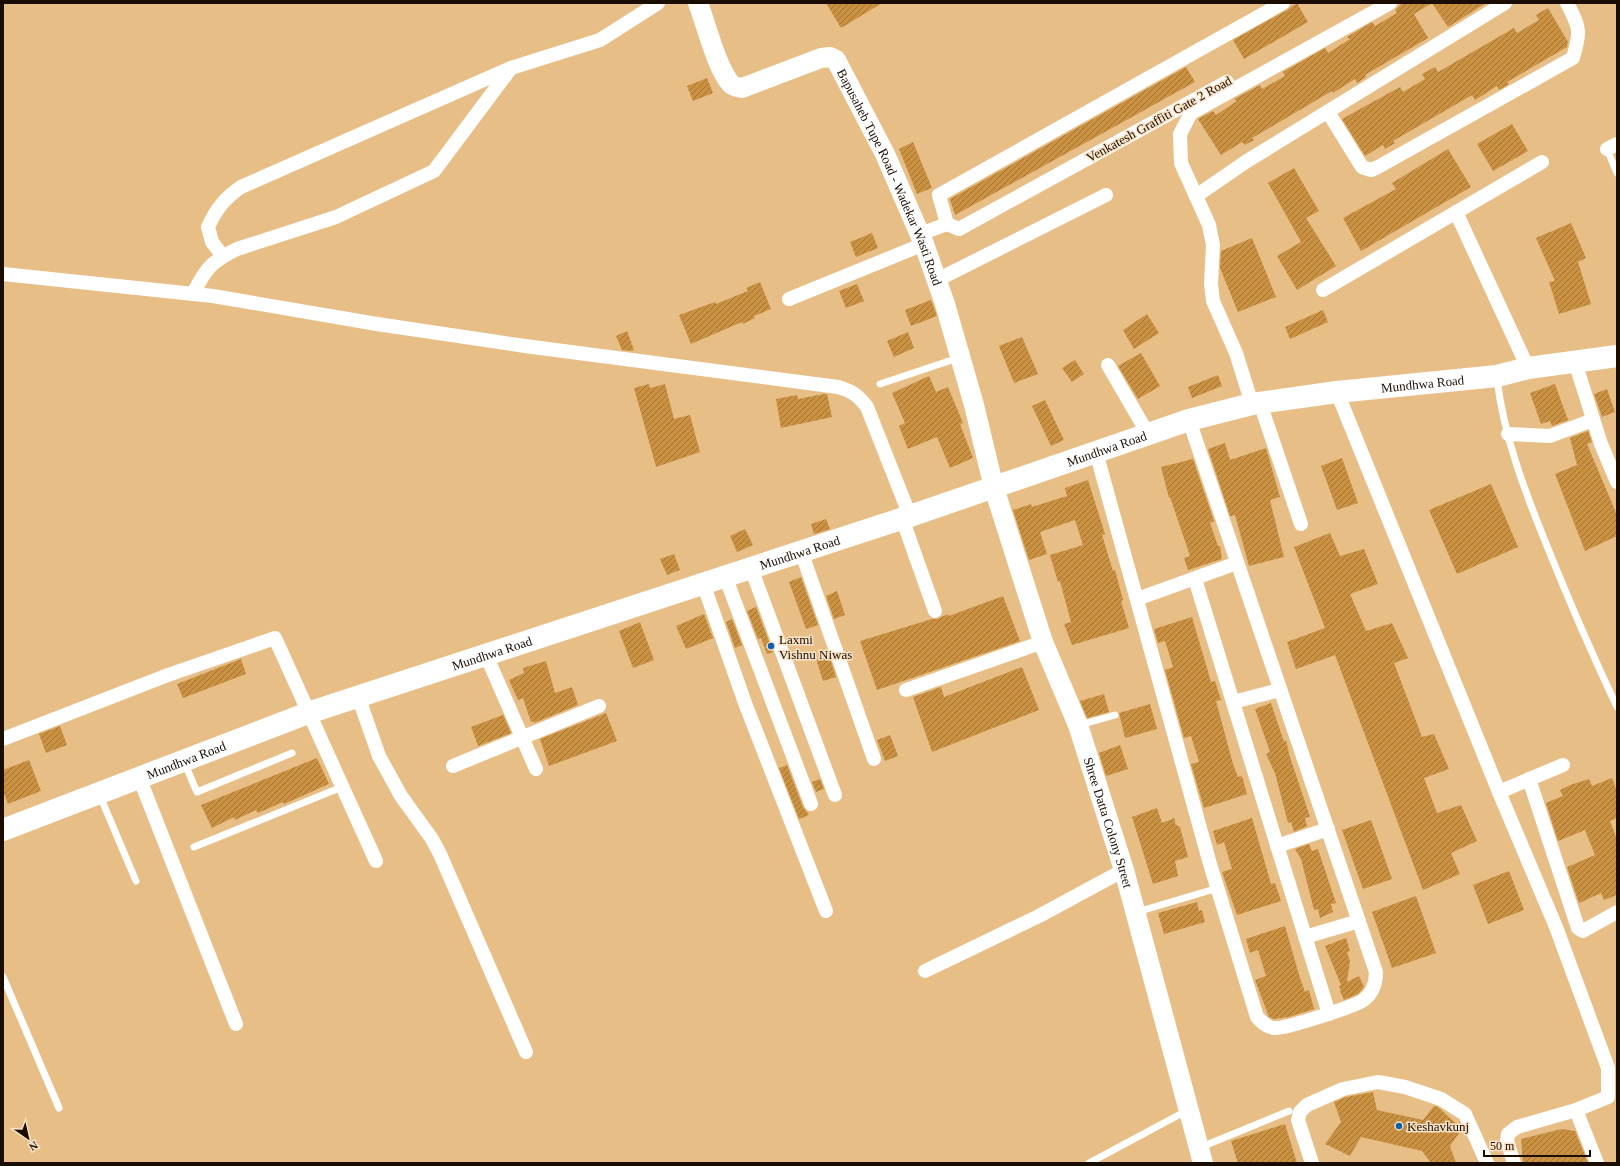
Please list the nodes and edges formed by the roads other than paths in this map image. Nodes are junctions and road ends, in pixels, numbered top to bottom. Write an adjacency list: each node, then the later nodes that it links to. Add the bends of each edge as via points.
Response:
1 (658, 3): 8 (street, via 600,40)
2 (698, 3): 17 (street, Bapusaheb Tupe Road - Wadekar Wasti Road, via 722,70 736,87 742,88 821,58 830,57 836,60 885,154)
3 (1283, 3): 16 (street, via 939,195)
4 (1371, 3): 16 (street, Venkatesh Graffiti Gate 2 Road, via 959,229)
5 (1390, 3): 14 (street, via 1191,113 1180,134 1181,163)
6 (1505, 3): 9 (street)
7 (1567, 3): 9 (street, via 1579,25 1579,39 1574,58 1378,168 1362,168)
8 (511, 68): 18 (street, via 434,171 336,217); 18 (street, via 241,187 227,197 215,212 208,227 212,242)
9 (1328, 112): 14 (street, via 1247,161)
10 (1612, 147): 12 (lane)
11 (1542, 162): 15 (street)
12 (1617, 173)
13 (1106, 195): 20 (street)
14 (1196, 196): 32 (street, via 1209,224 1213,245 1213,301)
15 (1456, 212): 21 (street); 28 (street)
16 (946, 224): 17 (street, Venkatesh Graffiti Gate 2 Road)
17 (922, 239): 20 (street, Bapusaheb Tupe Road - Wadekar Wasti Road); 23 (street, Venkatesh Graffiti Gate 2 Road)
18 (222, 256): 22 (street, via 205,271)
19 (3, 274): 22 (street)
20 (936, 280): 24 (street, Bapusaheb Tupe Road - Wadekar Wasti Road)
21 (1323, 290)
22 (193, 294): 40 (street, via 518,345 849,390 859,396 866,408)
23 (789, 298)
24 (960, 357): 30 (lane); 39 (street, Bapusaheb Tupe Road - Wadekar Wasti Road)
25 (1613, 361): 26 (main road, Mundhwa Road)
26 (1574, 362): 28 (main road, Mundhwa Road); 34 (street)
27 (1108, 365): 35 (street)
28 (1528, 368): 29 (main road, Mundhwa Road)
29 (1497, 376): 31 (main road, Mundhwa Road); 36 (lane)
30 (880, 384)
31 (1337, 392): 32 (main road, Mundhwa Road); 73 (street)
32 (1256, 403): 33 (main road, Mundhwa Road); 41 (street)
33 (1189, 420): 35 (main road, Mundhwa Road); 43 (street)
34 (1593, 420): 36 (street, via 1550,436); 38 (street)
35 (1148, 434): 37 (main road, Mundhwa Road)
36 (1508, 434): 57 (lane, via 1523,487 1574,615)
37 (1096, 452): 39 (main road, Mundhwa Road); 48 (street)
38 (1617, 482)
39 (994, 488): 40 (main road, Mundhwa Road); 50 (street, Shree Datta Colony Street)
40 (906, 517): 42 (main road, Mundhwa Road); 49 (street)
41 (1300, 524)
42 (801, 551): 44 (main road, Mundhwa Road); 64 (street)
43 (1238, 563): 46 (street); 53 (street)
44 (751, 568): 45 (main road, Mundhwa Road); 74 (street)
45 (726, 576): 47 (main road, Mundhwa Road); 75 (street)
46 (1195, 579): 48 (street); 55 (street)
47 (703, 583): 51 (main road, Mundhwa Road); 84 (street, via 745,703)
48 (1137, 598): 83 (street)
49 (935, 611)
50 (1043, 642): 52 (street); 60 (street, Shree Datta Colony Street)
51 (486, 655): 54 (main road, Mundhwa Road); 61 (street)
52 (906, 690)
53 (1280, 690): 55 (street); 76 (street)
54 (358, 696): 58 (main road, Mundhwa Road); 93 (street, via 379,756 401,796 440,854)
55 (1233, 702): 78 (street)
56 (599, 706): 61 (street)
57 (1617, 707)
58 (308, 713): 62 (street, via 275,638 168,675); 65 (main road, Mundhwa Road); 71 (street)
59 (1115, 715): 60 (lane)
60 (1078, 725): 81 (street, Shree Datta Colony Street)
61 (522, 737): 67 (street); 68 (street)
62 (3, 739)
63 (292, 753): 65 (lane, via 197,792)
64 (874, 759)
65 (183, 760): 69 (main road, Mundhwa Road)
66 (1563, 765): 70 (street)
67 (452, 766)
68 (536, 770)
69 (139, 777): 72 (main road, Mundhwa Road); 92 (street)
70 (1529, 779): 73 (street); 86 (street, via 1578,928 1583,931 1589,929)
71 (342, 788): 79 (lane); 80 (street)
72 (99, 792): 77 (main road, Mundhwa Road); 82 (lane)
73 (1499, 792): 96 (street, via 1556,927 1608,1068 1608,1097)
74 (835, 795)
75 (811, 804)
76 (1328, 829): 78 (street); 87 (street)
77 (3, 830)
78 (1277, 846): 88 (street)
79 (194, 847)
80 (376, 861)
81 (1124, 870): 85 (street, Shree Datta Colony Street); 89 (street, via 1039,916)
82 (136, 881)
83 (1218, 888): 85 (lane); 91 (street, via 1257,1017 1265,1025 1275,1028)
84 (826, 911)
85 (1136, 912): 95 (street, Shree Datta Colony Street)
86 (1617, 912)
87 (1359, 921): 88 (street); 91 (street, via 1376,972 1376,982 1372,991 1362,1001)
88 (1306, 937): 91 (street)
89 (925, 971)
90 (3, 977): 94 (lane)
91 (1329, 1014)
92 (236, 1024)
93 (526, 1052)
94 (59, 1108)
95 (1189, 1109): 98 (street, Shree Datta Colony Street); 99 (lane)
96 (1576, 1110): 102 (street, via 1517,1127 1508,1134 1507,1142); 103 (street)
97 (1289, 1111): 98 (lane)
98 (1201, 1155)
99 (1089, 1163)
100 (1312, 1163): 101 (street, via 1298,1120 1300,1112 1307,1105 1343,1089 1378,1082 1405,1087 1441,1099 1466,1114)
101 (1487, 1163)
102 (1514, 1163)
103 (1597, 1163)

